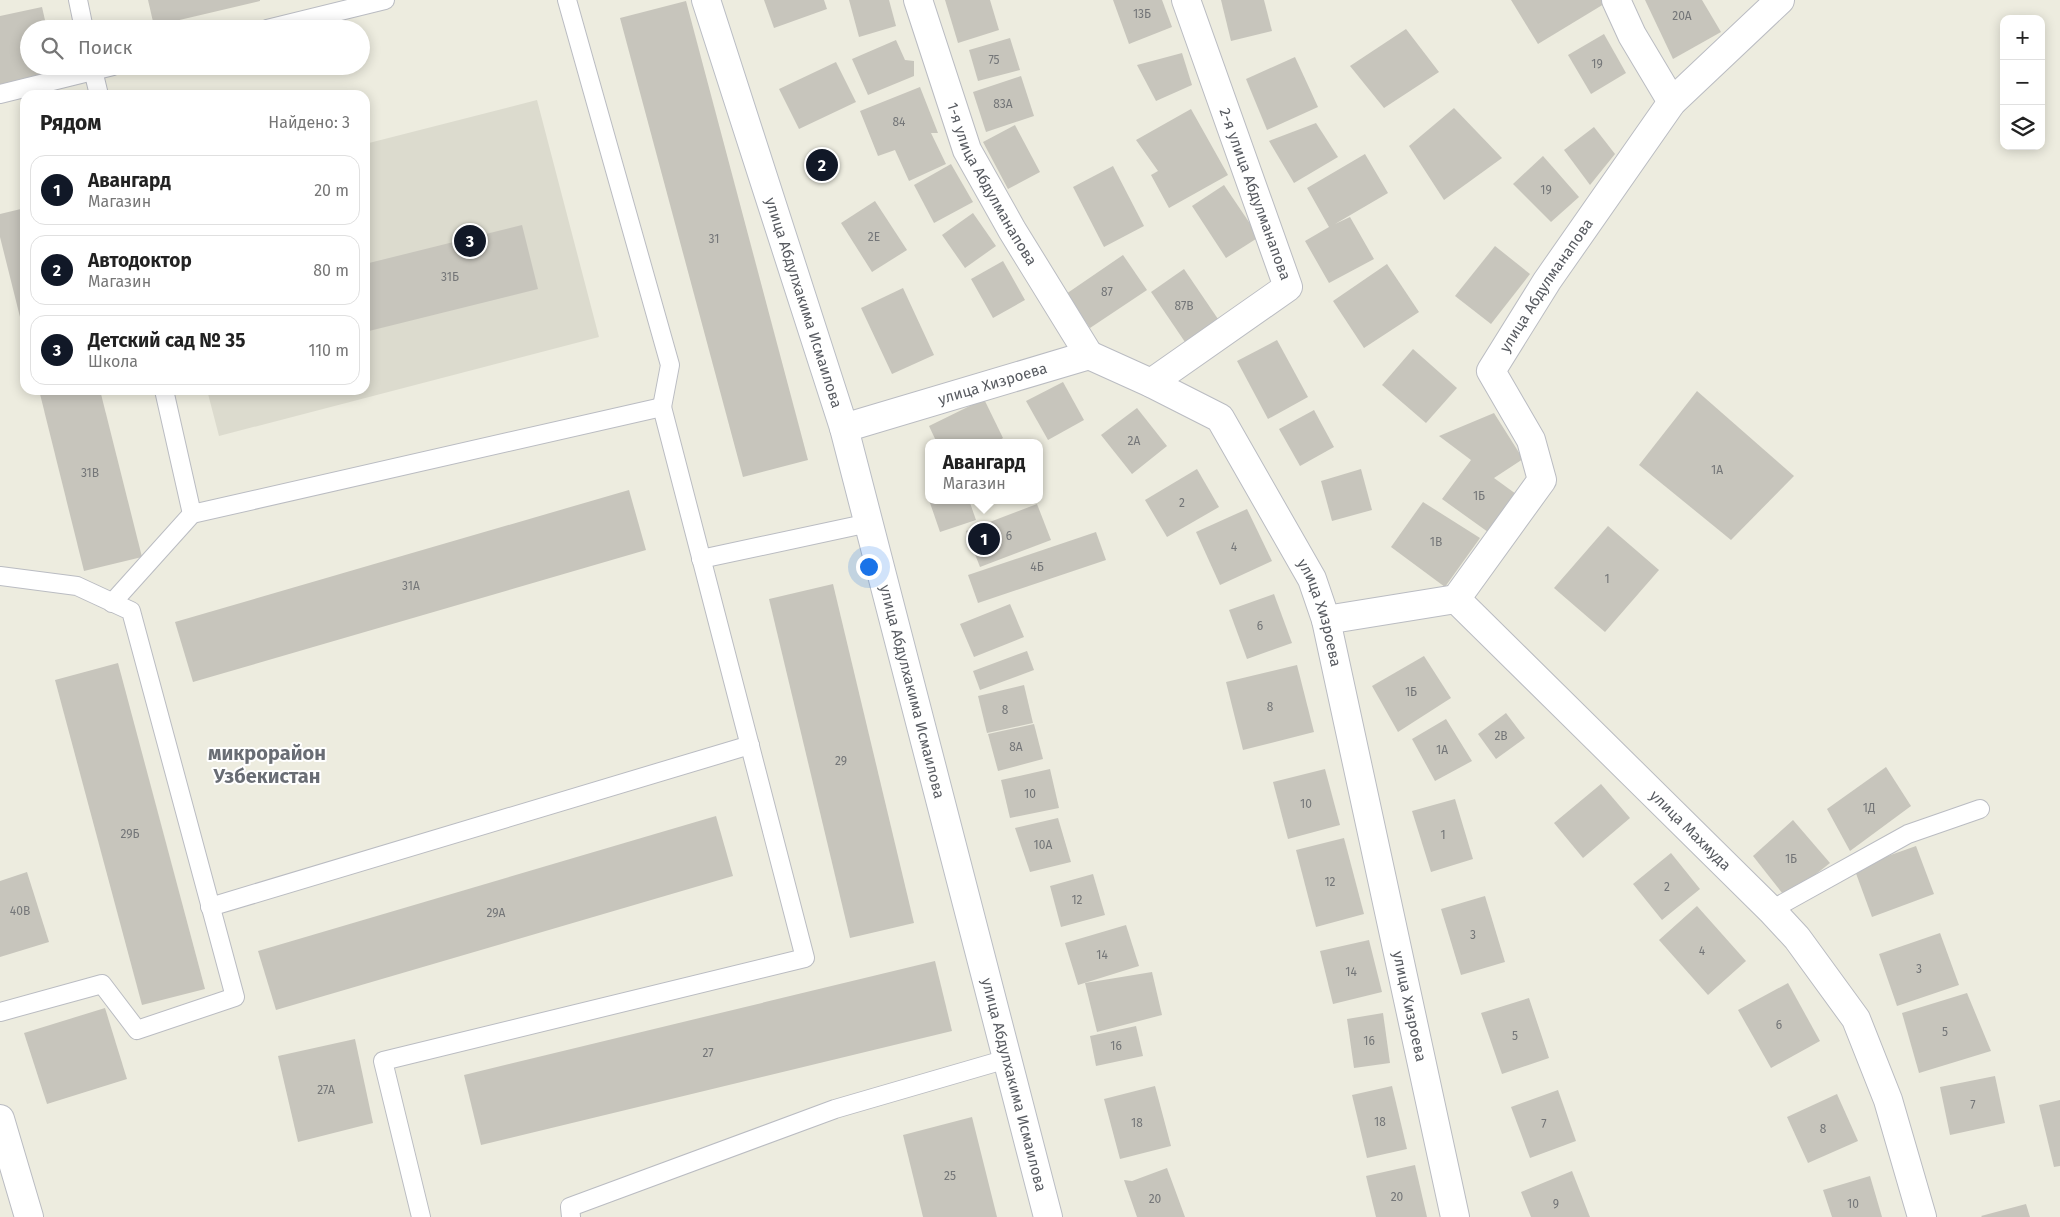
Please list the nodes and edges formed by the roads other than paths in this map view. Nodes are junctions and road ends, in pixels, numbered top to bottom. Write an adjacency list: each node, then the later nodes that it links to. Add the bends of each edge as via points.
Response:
1 (78, 0): 9 (lane)
2 (385, 0): 10 (lane)
3 (567, 0): 19 (lane, via 670,365)
4 (706, 0): 20 (street, улица Абдулхакима Исмаилова)
5 (918, 0): 16 (street, 1-я улица Абдулманапова, via 967,150)
6 (1186, 0): 17 (street, 2-я улица Абдулманапова, via 1288,288)
7 (1616, 0): 15 (street, via 1632,35)
8 (1780, 0): 15 (street, улица Абдулманапова)
9 (82, 20)
10 (304, 20)
11 (71, 75): 14 (lane)
12 (94, 75): 13 (lane)
13 (98, 90)
14 (0, 94)
15 (1672, 102): 25 (street, улица Абдулманапова, via 1547,281 1492,371 1531,440 1542,480)
16 (1089, 355): 17 (street, улица Хизроева); 20 (street, улица Хизроева)
17 (1151, 383): 27 (street, улица Хизроева, via 1220,418 1312,579)
18 (165, 395): 21 (lane)
19 (662, 407): 21 (lane); 23 (lane)
20 (844, 428): 22 (street, улица Абдулхакима Исмаилова)
21 (192, 514): 26 (lane)
22 (869, 523): 23 (lane); 33 (street, улица Абдулхакима Исмаилова)
23 (702, 559): 28 (lane)
24 (0, 576): 26 (lane, via 77,586)
25 (1456, 599): 27 (street); 31 (street, улица Махмуда)
26 (112, 603): 30 (lane, via 131,611)
27 (1326, 620): 39 (street, улица Хизроева)
28 (750, 745): 30 (lane); 36 (lane, via 806,958 383,1061)
29 (1980, 809): 31 (lane, via 1908,834)
30 (210, 907): 32 (lane, via 235,997 137,1030 102,984)
31 (1771, 910): 40 (street, улица Махмуда, via 1797,938 1856,1019 1888,1100)
32 (0, 1012)
33 (1007, 1059): 37 (lane, via 835,1109 570,1207); 38 (street, улица Абдулхакима Исмаилова)
34 (0, 1120): 35 (street)
35 (29, 1217)
36 (422, 1217)
37 (571, 1217)
38 (1048, 1217)
39 (1455, 1217)
40 (1922, 1217)

